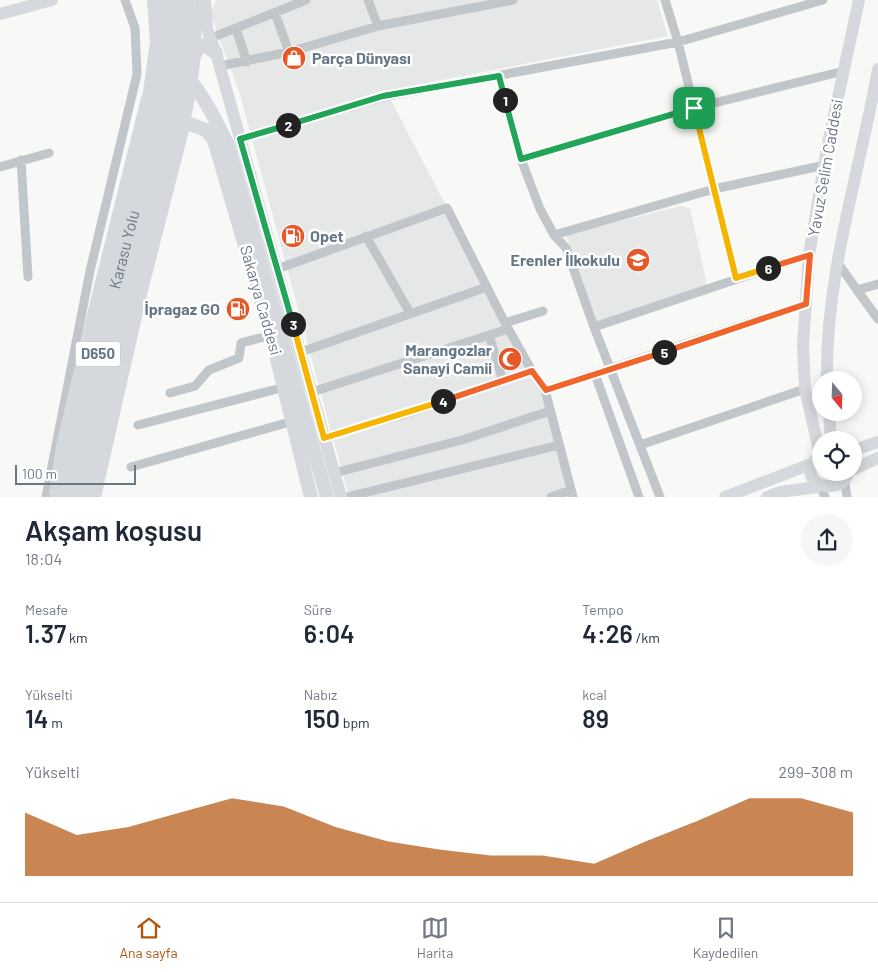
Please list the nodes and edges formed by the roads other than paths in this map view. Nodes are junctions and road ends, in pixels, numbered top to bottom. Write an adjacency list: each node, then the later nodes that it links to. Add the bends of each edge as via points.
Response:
1 (52, 0): 12 (main road)
2 (126, 0): 91 (street, via 135,28 138,74 90,271)
3 (154, 0): 26 (main road, via 157,42)
4 (166, 0): 42 (highway, Karasu Yolu / D650, via 167,50 163,97)
5 (204, 0): 20 (main road)
6 (306, 0): 15 (street)
7 (368, 0): 17 (street)
8 (513, 0): 14 (street)
9 (665, 0): 21 (street)
10 (822, 0): 21 (street)
11 (859, 0): 28 (main road, Yavuz Selim Caddesi)
12 (35, 2): 16 (main road)
13 (191, 2): 19 (main road); 42 (highway, Karasu Yolu / D650, via 182,40 176,96)
14 (470, 4): 17 (street)
15 (276, 13): 18 (street); 22 (street)
16 (0, 14)
17 (378, 26): 22 (street)
18 (236, 29): 20 (street); 25 (street)
19 (194, 36): 20 (main road); 23 (main road)
20 (211, 38): 24 (main road)
21 (678, 42): 29 (street); 33 (street)
22 (289, 52): 25 (street)
23 (194, 57): 24 (main road, via 198,48 205,45); 30 (main road)
24 (218, 59): 25 (street); 35 (main road)
25 (247, 62)
26 (154, 65): 30 (main road, Sakarya Caddesi, via 174,66); 31 (main road)
27 (878, 69): 32 (main road, Yavuz Selim Caddesi)
28 (844, 71): 33 (street); 39 (main road, Yavuz Selim Caddesi)
29 (499, 76): 35 (street, via 383,96); 37 (street)
30 (192, 83): 34 (main road); 97 (main road, Sakarya Caddesi, via 228,145)
31 (149, 99): 34 (main road, Sakarya Caddesi, via 165,115); 92 (highway, via 64,446)
32 (875, 99): 46 (main road, Yavuz Selim Caddesi)
33 (694, 108): 37 (street); 41 (street)
34 (183, 122): 59 (main road, Sakarya Caddesi, via 206,130 214,140); 95 (highway)
35 (240, 139): 47 (main road)
36 (49, 153): 38 (street)
37 (521, 159): 43 (street)
38 (21, 160): 40 (street); 48 (street)
39 (824, 165): 41 (street); 45 (main road, Yavuz Selim Caddesi)
40 (0, 167)
41 (714, 189): 43 (street); 49 (street)
42 (140, 216): 93 (highway, Karasu Yolu / D650, via 100,343); 94 (highway, Karasu Yolu / D650)
43 (554, 235): 58 (street, via 566,248)
44 (366, 236): 47 (street); 51 (street, via 447,208); 55 (street)
45 (810, 255): 49 (street); 53 (main road, Yavuz Selim Caddesi)
46 (838, 264): 52 (street); 64 (main road, Yavuz Selim Caddesi, via 826,350)
47 (277, 269): 61 (main road)
48 (28, 277)
49 (736, 278): 58 (street)
50 (878, 284): 52 (street)
51 (487, 287): 55 (street); 57 (street)
52 (857, 290): 56 (street)
53 (806, 304): 62 (street); 68 (main road, Yavuz Selim Caddesi, via 803,345)
54 (543, 311): 57 (street)
55 (410, 313): 61 (street)
56 (878, 319)
57 (507, 326): 60 (street); 63 (street)
58 (594, 327): 62 (street)
59 (271, 335): 67 (main road, Sakarya Caddesi); 71 (street, via 241,343 239,358 209,370 195,386)
60 (489, 335): 66 (street); 70 (street)
61 (301, 352): 70 (main road)
62 (610, 370): 65 (street); 79 (street)
63 (532, 371): 66 (street); 69 (street)
64 (827, 371)
65 (595, 374): 69 (street); 101 (street)
66 (503, 381): 76 (street)
67 (285, 386): 73 (main road, Sakarya Caddesi); 74 (street)
68 (805, 389): 75 (main road, Yavuz Selim Caddesi); 79 (street)
69 (546, 390): 72 (street)
70 (312, 392): 76 (main road)
71 (170, 393)
72 (550, 411): 78 (street); 85 (street, via 462,440)
73 (293, 421): 84 (street); 96 (main road, Sakarya Caddesi)
74 (138, 425)
75 (812, 431)
76 (324, 438): 85 (main road)
77 (878, 442): 80 (main road)
78 (559, 445): 90 (street); 99 (street)
79 (640, 445): 102 (street)
80 (862, 447)
81 (878, 458): 83 (main road)
82 (812, 460): 103 (main road)
83 (862, 465)
84 (130, 467)
85 (334, 473): 98 (main road)
86 (813, 481): 89 (main road, Yavuz Selim Caddesi)
87 (844, 481): 89 (main road, via 834,491)
88 (847, 481): 105 (street)
89 (821, 491): 104 (main road, via 780,492)
90 (572, 494): 100 (street)
91 (46, 497)
92 (57, 497)
93 (67, 497)
94 (80, 497)
95 (92, 497)
96 (311, 497)
97 (327, 497)
98 (341, 497)
99 (347, 497)
100 (551, 497)
101 (639, 497)
102 (660, 497)
103 (725, 497)
104 (767, 497)
105 (847, 497)

